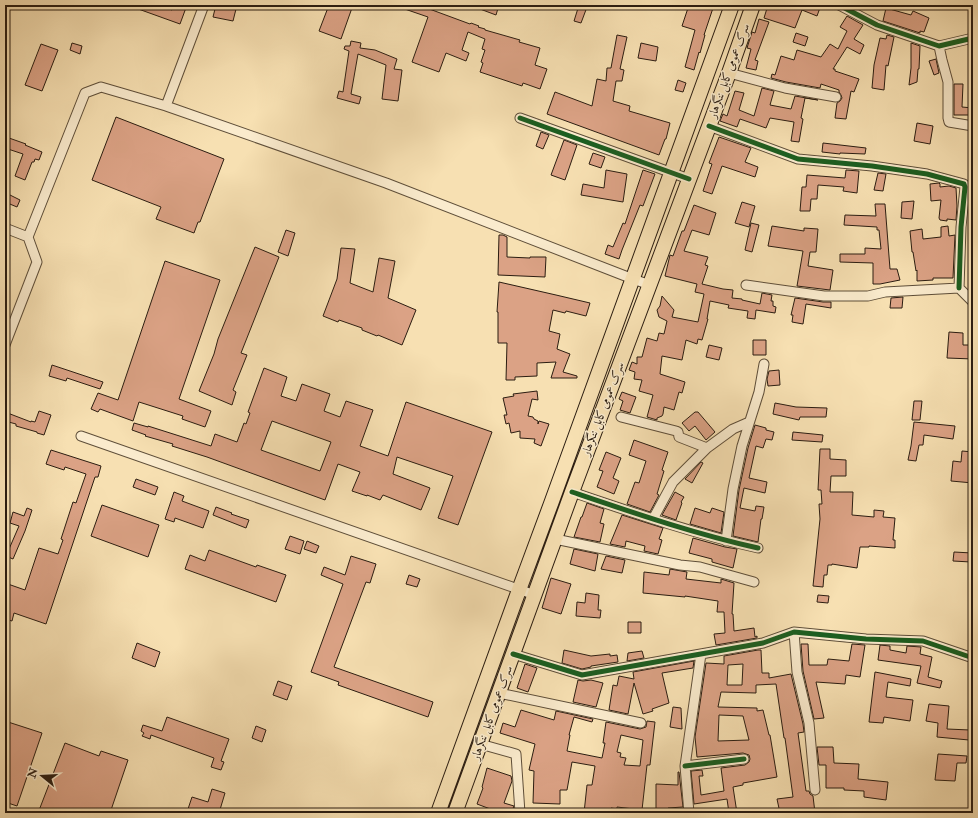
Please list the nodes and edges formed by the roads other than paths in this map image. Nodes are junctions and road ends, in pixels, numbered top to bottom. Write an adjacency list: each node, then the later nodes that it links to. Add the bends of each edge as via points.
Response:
1 (204, 5): 9 (street)
2 (732, 5): 13 (highway, سرک عمومی کابل ننگرهار)
3 (753, 5): 7 (highway, سرک عمومی کابل ننگرهار)
4 (839, 5): 6 (street, via 877,25)
5 (973, 38): 6 (street)
6 (939, 46): 12 (street, via 948,82 949,122)
7 (729, 73): 8 (street, via 785,88); 11 (highway, سرک عمومی کابل ننگرهار)
8 (836, 97)
9 (166, 106): 16 (street, via 101,86 85,92); 17 (street, via 386,183)
10 (520, 118): 13 (street)
11 (709, 126): 14 (highway, سرک عمومی کابل ننگرهار); 20 (street, via 798,159 927,174 964,184)
12 (973, 126)
13 (672, 172): 14 (street); 17 (highway, سرک عمومی کابل ننگرهار)
14 (690, 179): 19 (highway, سرک عمومی کابل ننگرهار)
15 (5, 228): 16 (street)
16 (28, 236): 22 (street, via 38,262)
17 (633, 279): 19 (street); 34 (highway, سرک عمومی کابل ننگرهار)
18 (746, 284): 20 (street, via 824,296 868,296 885,292)
19 (650, 285): 28 (highway, سرک عمومی کابل ننگرهار)
20 (959, 288): 21 (street)
21 (973, 302)
22 (5, 345)
23 (764, 364): 25 (street, via 759,392)
24 (621, 417): 27 (street, via 678,432 679,437)
25 (749, 422): 27 (street, via 733,429); 31 (street, via 733,489)
26 (80, 436): 34 (street)
27 (707, 448): 29 (street, via 673,482)
28 (572, 492): 29 (street); 30 (highway, سرک عمومی کابل ننگرهار)
29 (653, 519): 31 (street)
30 (555, 539): 33 (street, via 700,567); 35 (highway, سرک عمومی کابل ننگرهار)
31 (726, 541): 32 (street)
32 (758, 548)
33 (754, 582)
34 (519, 590): 35 (street); 46 (highway, سرک عمومی کابل ننگرهار)
35 (534, 595): 37 (highway, سرک عمومی کابل ننگرهار)
36 (794, 632): 38 (street, via 762,643); 39 (street, via 923,641); 45 (street, via 797,672 809,724)
37 (513, 654): 38 (street, via 582,675); 40 (highway, سرک عمومی کابل ننگرهار)
38 (701, 654): 44 (street)
39 (973, 658)
40 (499, 693): 41 (street); 42 (highway, سرک عمومی کابل ننگرهار)
41 (641, 723)
42 (480, 744): 47 (highway, سرک عمومی کابل ننگرهار); 48 (street, via 516,754)
43 (744, 760): 44 (street)
44 (685, 766): 49 (street)
45 (815, 790)
46 (438, 813)
47 (455, 813)
48 (520, 813)
49 (689, 813)

